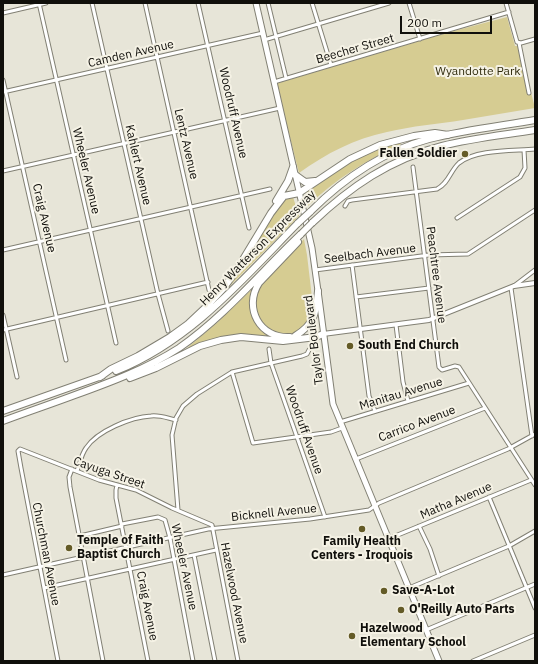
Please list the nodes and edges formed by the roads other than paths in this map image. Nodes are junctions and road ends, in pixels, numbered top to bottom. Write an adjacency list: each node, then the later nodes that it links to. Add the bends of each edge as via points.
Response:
1 (46, 3): 11 (street)
2 (92, 3): 24 (street, Kahlert Avenue)
3 (145, 3): 22 (street, Lentz Avenue)
4 (198, 3): 21 (street, Woodruff Avenue)
5 (256, 3): 15 (main road, Taylor Boulevard)
6 (268, 3): 16 (street)
7 (312, 3): 14 (street)
8 (389, 3): 14 (street)
9 (409, 3): 17 (street)
10 (506, 3): 12 (street)
11 (39, 4): 13 (street); 27 (street, Wheeler Avenue)
12 (509, 12): 17 (street, Beecher Street); 20 (street)
13 (3, 13)
14 (318, 24): 16 (street); 23 (street)
15 (263, 33): 19 (main road, Taylor Boulevard); 21 (street, Camden Avenue)
16 (275, 37): 19 (street); 25 (street)
17 (420, 39): 23 (street, Beecher Street)
18 (535, 39): 20 (street)
19 (264, 40): 28 (main road, Taylor Boulevard)
20 (519, 43): 30 (street)
21 (208, 45): 22 (street, Camden Avenue); 33 (street, Woodruff Avenue)
22 (157, 57): 24 (street, Camden Avenue); 35 (street, Lentz Avenue)
23 (330, 65): 25 (street, Beecher Street)
24 (106, 68): 27 (street, Camden Avenue); 37 (street, Kahlert Avenue)
25 (286, 78): 28 (street, Beecher Street)
26 (3, 80): 29 (street, Craig Avenue)
27 (56, 80): 29 (street, Camden Avenue); 40 (street, Wheeler Avenue)
28 (274, 82): 31 (main road, Taylor Boulevard)
29 (4, 92): 41 (street, Craig Avenue)
30 (529, 93)
31 (280, 108): 33 (street); 42 (main road, Taylor Boulevard)
32 (535, 120): 36 (highway, Henry Watterson Expressway)
33 (225, 121): 35 (street); 50 (street, Woodruff Avenue)
34 (535, 130): 59 (highway, Henry Watterson Expressway, bridge, via 456,143 405,158 349,190)
35 (174, 132): 37 (street); 52 (street, Lentz Avenue)
36 (448, 135): 46 (highway, via 435,133 385,143 358,154); 90 (highway, Henry Watterson Expressway, bridge, via 413,144 356,173 310,212 225,298 192,327 152,354)
37 (124, 143): 40 (street); 56 (street, Kahlert Avenue)
38 (535, 148): 39 (street)
39 (524, 150): 48 (street, via 473,155 455,166 444,186); 55 (street, via 525,168 520,177)
40 (73, 155): 41 (street); 58 (street, Wheeler Avenue)
41 (23, 166): 44 (street); 60 (street, Craig Avenue)
42 (293, 167): 45 (main road, Taylor Boulevard); 54 (highway)
43 (413, 167): 48 (street, Peachtree Avenue)
44 (3, 171)
45 (294, 174): 46 (highway, via 305,182); 49 (main road, Taylor Boulevard)
46 (317, 180): 49 (highway)
47 (270, 189): 50 (street)
48 (416, 192): 51 (street, via 352,200); 62 (street, Peachtree Avenue)
49 (298, 193): 54 (highway, via 281,198); 64 (main road, Taylor Boulevard)
50 (242, 196): 52 (street); 57 (street, Woodruff Avenue)
51 (345, 206)
52 (191, 207): 56 (street); 66 (street, Lentz Avenue)
53 (535, 210): 62 (street, Seelbach Avenue, via 468,254)
54 (271, 213): 90 (highway, via 236,271 206,308 170,337)
55 (457, 218)
56 (141, 219): 58 (street); 72 (street, Kahlert Avenue)
57 (249, 228)
58 (90, 230): 60 (street); 74 (street, Wheeler Avenue)
59 (301, 234): 83 (highway, via 301,239 259,283 253,302 255,317 271,334); 92 (highway, Henry Watterson Expressway, via 224,311 196,335 162,358)
60 (40, 242): 61 (street); 76 (street, Craig Avenue)
61 (3, 250)
62 (425, 256): 63 (street, Seelbach Avenue); 69 (street, Peachtree Avenue)
63 (352, 265): 64 (street, Seelbach Avenue); 73 (street)
64 (315, 270): 71 (main road, Taylor Boulevard)
65 (535, 270): 68 (street)
66 (208, 282): 70 (street, Lentz Avenue); 72 (street)
67 (535, 283): 68 (street)
68 (513, 287): 77 (street); 102 (street)
69 (429, 288): 73 (street); 77 (street, Peachtree Avenue)
70 (210, 290)
71 (318, 291): 82 (main road, Taylor Boulevard); 83 (highway, via 314,318 309,326)
72 (158, 294): 74 (street); 81 (street, Kahlert Avenue)
73 (356, 297): 79 (street)
74 (107, 305): 76 (street); 84 (street, Wheeler Avenue)
75 (3, 315): 80 (street)
76 (56, 316): 80 (street); 87 (street, Craig Avenue)
77 (433, 319): 78 (street); 93 (street, Peachtree Avenue, via 440,368 443,370 457,367)
78 (396, 324): 79 (street); 94 (street, via 403,382)
79 (360, 329): 82 (street); 96 (street, via 370,396)
80 (5, 330): 91 (street)
81 (168, 331)
82 (324, 334): 83 (highway); 92 (highway, via 284,341 242,337 221,340 200,346 147,372); 100 (main road, Taylor Boulevard, via 332,399)
83 (295, 336)
84 (116, 343)
85 (269, 349): 88 (street, Woodruff Avenue)
86 (309, 350): 88 (street, via 302,356)
87 (66, 360)
88 (271, 363): 89 (street); 103 (street, Woodruff Avenue)
89 (232, 372): 98 (street, via 197,394 181,410); 103 (street, via 253,443)
90 (100, 376): 97 (highway, Henry Watterson Expressway)
91 (17, 378)
92 (110, 383): 99 (highway, Henry Watterson Expressway)
93 (469, 383): 94 (street, Manitau Avenue); 95 (street, Peachtree Avenue)
94 (408, 401): 96 (street, Manitau Avenue)
95 (485, 408): 104 (street, Peachtree Avenue); 106 (street, Carrico Avenue)
96 (375, 411): 100 (street, Manitau Avenue)
97 (3, 412)
98 (176, 420): 108 (street, via 148,416 107,430 87,447); 114 (street, via 172,442)
99 (3, 421)
100 (340, 422): 101 (main road, Taylor Boulevard)
101 (342, 428): 103 (street); 106 (main road, Taylor Boulevard)
102 (534, 435): 104 (street, Bicknell Avenue)
103 (297, 437): 115 (street, Woodruff Avenue)
104 (511, 448): 109 (street, Peachtree Avenue); 113 (street, Bicknell Avenue, via 379,503)
105 (18, 450): 107 (street, Cayuga Street); 129 (street, Churchman Avenue)
106 (356, 459): 113 (main road, Taylor Boulevard)
107 (72, 469): 108 (street, Cayuga Street); 120 (street, via 69,480)
108 (77, 471): 110 (street, Cayuga Street)
109 (531, 480): 111 (street, Peachtree Avenue); 112 (street, Matha Avenue)
110 (117, 485): 114 (street, Cayuga Street, via 136,490); 116 (street, Craig Avenue)
111 (535, 485)
112 (489, 497): 117 (street, Matha Avenue); 123 (street)
113 (375, 507): 115 (street, Bicknell Avenue, via 371,510); 122 (main road, Taylor Boulevard)
114 (178, 510): 118 (street, Cayuga Street, via 209,524)
115 (324, 517): 118 (street, Bicknell Avenue)
116 (122, 525): 120 (street); 121 (street, Wheeler Avenue, via 164,518); 124 (street, Craig Avenue)
117 (419, 526): 122 (street, Matha Avenue); 132 (street)
118 (212, 529): 121 (street, Bicknell Avenue); 125 (street, Hazelwood Avenue)
119 (535, 530): 123 (street)
120 (80, 536): 127 (street)
121 (170, 538): 124 (street, Bicknell Avenue); 128 (street, Wheeler Avenue)
122 (388, 539): 136 (main road, Taylor Boulevard)
123 (509, 546): 132 (street); 137 (street)
124 (126, 548): 127 (street, Bicknell Avenue); 130 (street, Craig Avenue)
125 (216, 550): 126 (street); 146 (street, Hazelwood Avenue)
126 (194, 555): 128 (street); 145 (street)
127 (83, 557): 129 (street, Bicknell Avenue); 133 (street)
128 (174, 560): 130 (street); 144 (street, Wheeler Avenue)
129 (40, 567): 131 (street, Bicknell Avenue); 135 (street, Churchman Avenue)
130 (131, 569): 133 (street); 143 (street, Craig Avenue)
131 (3, 575)
132 (439, 576): 136 (street)
133 (87, 580): 135 (street); 142 (street)
134 (535, 584): 137 (street)
135 (44, 588): 141 (street, Churchman Avenue)
136 (409, 588): 139 (main road, Taylor Boulevard)
137 (526, 588): 138 (street); 139 (street)
138 (535, 608)
139 (426, 630): 147 (main road, Taylor Boulevard)
140 (535, 635): 148 (street)
141 (58, 661)
142 (103, 661)
143 (148, 661)
144 (193, 661)
145 (215, 661)
146 (238, 661)
147 (439, 661)
148 (473, 661)

